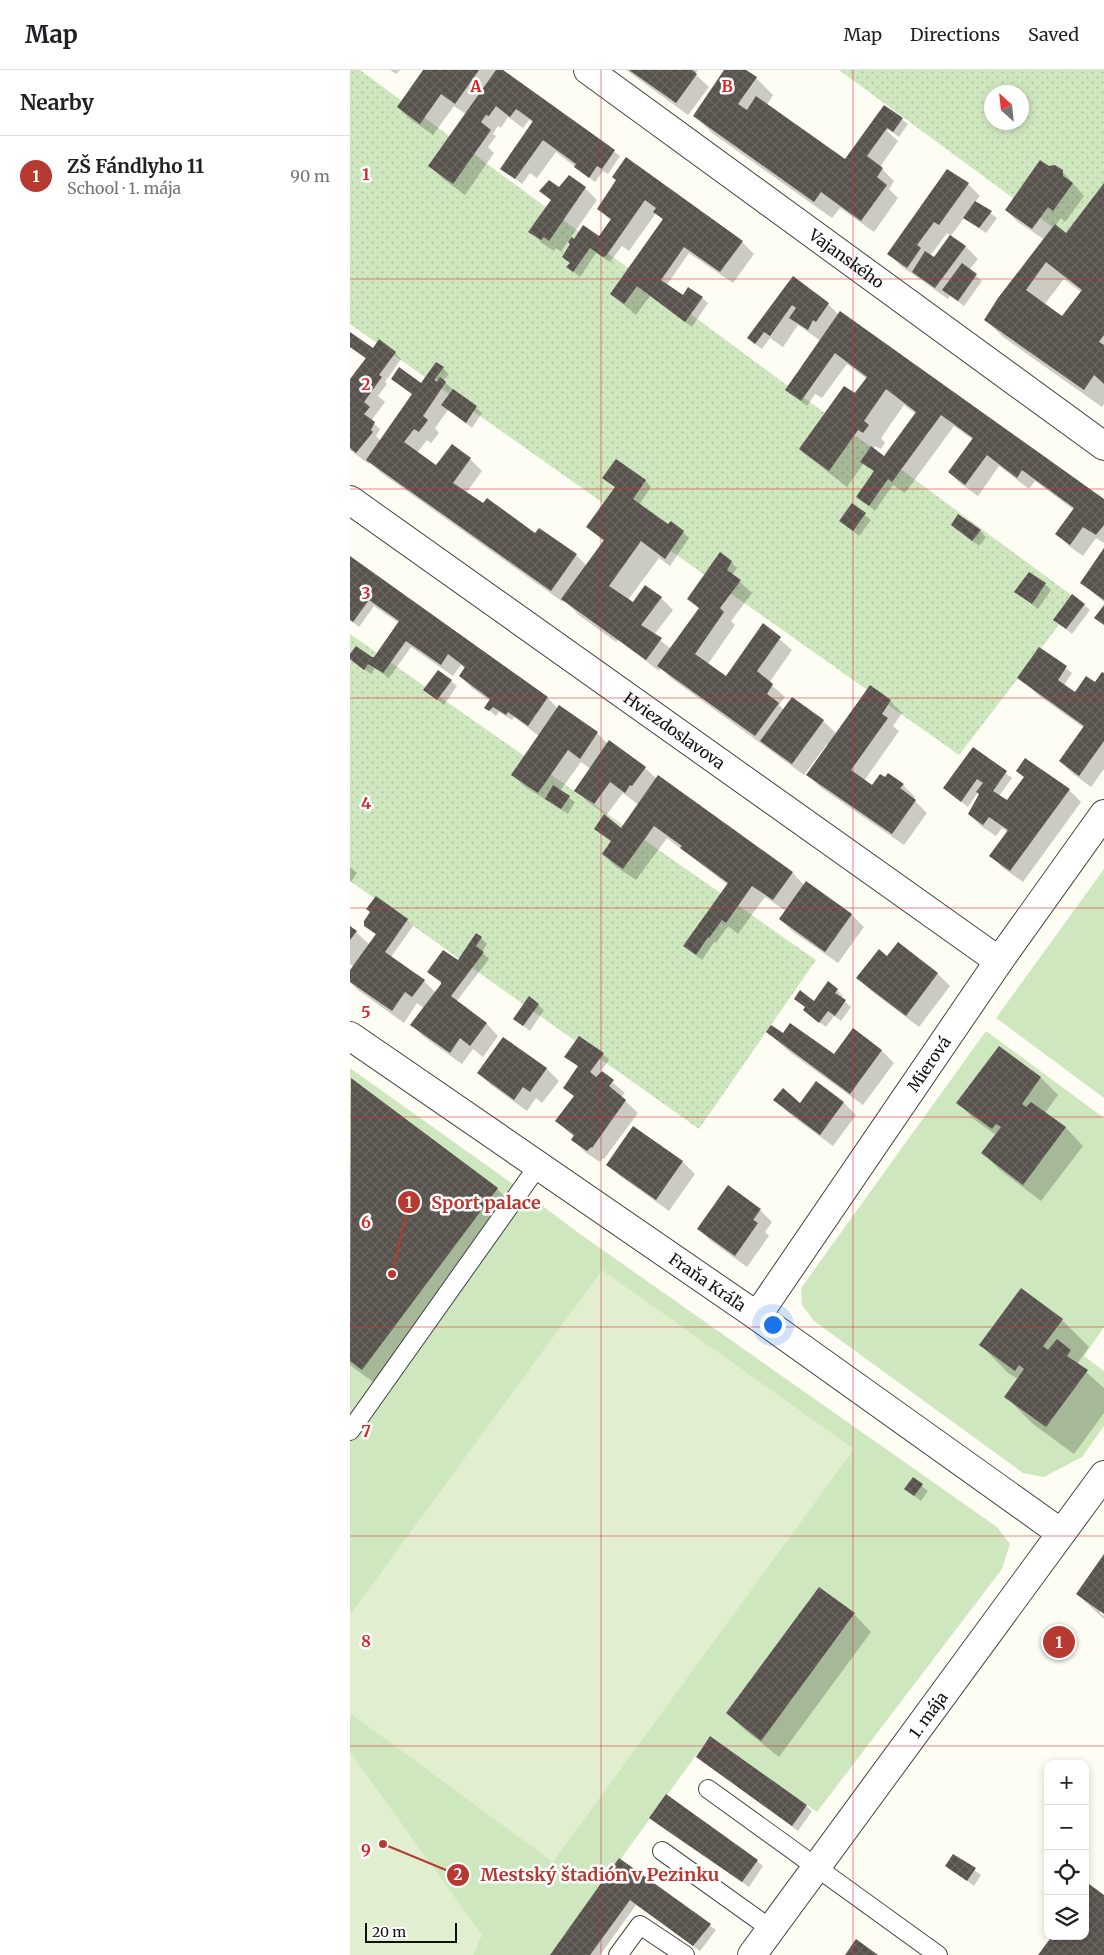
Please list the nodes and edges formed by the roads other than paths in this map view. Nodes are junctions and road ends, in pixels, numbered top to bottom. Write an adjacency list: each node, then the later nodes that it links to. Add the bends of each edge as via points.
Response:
1 (588, 70): 2 (street, Vajanského)
2 (1104, 446)
3 (350, 500): 5 (street, Hviezdoslavova)
4 (1104, 814): 5 (street, Mierová)
5 (999, 961): 8 (street, Mierová)
6 (350, 1036): 7 (street, Fraňa Kráľa)
7 (538, 1166): 8 (street, Fraňa Kráľa); 9 (lane)
8 (757, 1316): 11 (street, Fraňa Kráľa)
9 (350, 1431)
10 (1104, 1476): 11 (street, 1. mája)
11 (1061, 1533): 14 (street, 1. mája)
12 (708, 1789): 14 (lane)
13 (662, 1851): 15 (lane)
14 (816, 1867): 15 (street, 1. mája); 19 (lane)
15 (771, 1929): 18 (street, 1. mája)
16 (618, 1955): 17 (lane, via 640,1925)
17 (685, 1955)
18 (752, 1955)
19 (938, 1955)

